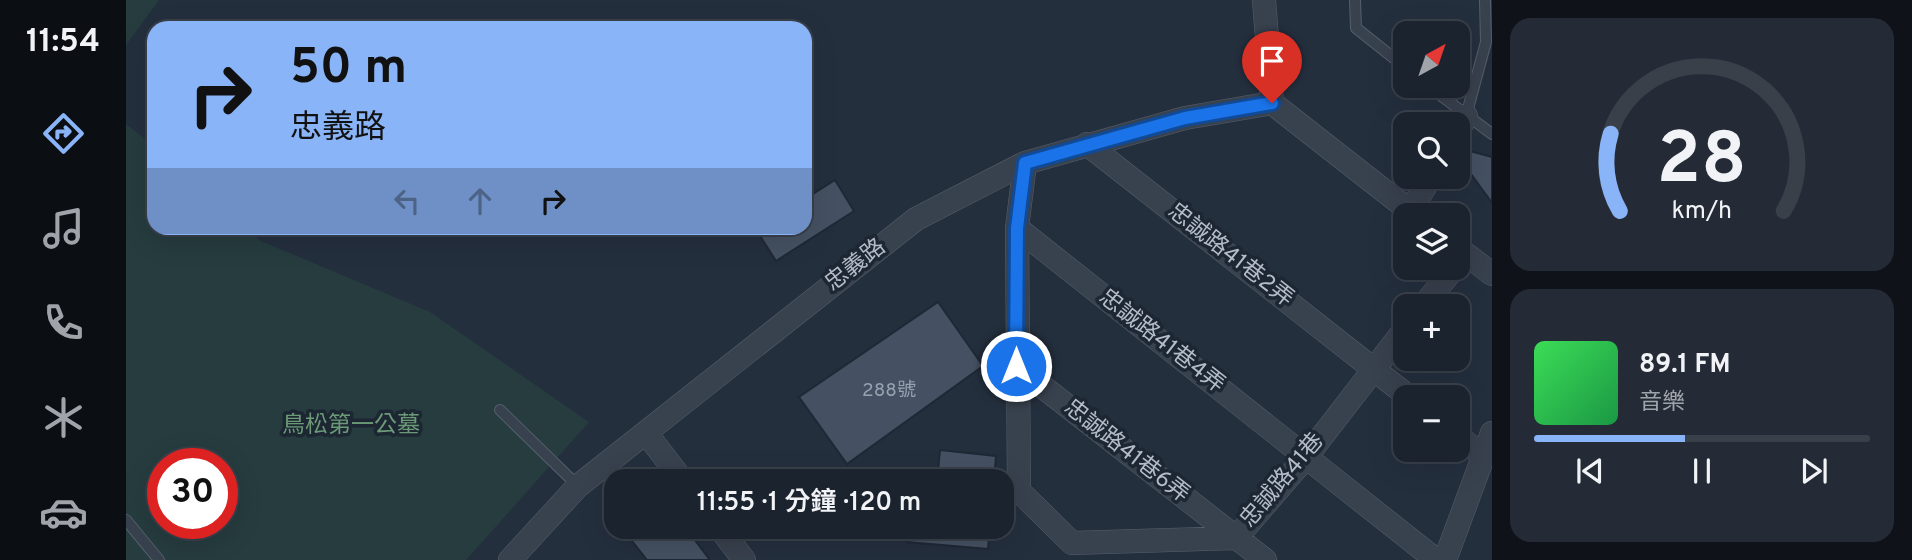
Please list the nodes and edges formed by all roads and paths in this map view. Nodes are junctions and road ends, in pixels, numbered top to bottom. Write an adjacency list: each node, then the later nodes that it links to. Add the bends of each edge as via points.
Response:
1 (1264, 0): 6 (street)
2 (1355, 0): 4 (lane, via 1356,28)
3 (1485, 0): 8 (lane, via 1486,42)
4 (1393, 57)
5 (1439, 98): 7 (lane)
6 (1272, 103): 11 (street, 忠義路, via 1185,118); 13 (street)
7 (1452, 112)
8 (1466, 112)
9 (1470, 127): 10 (lane)
10 (1492, 134)
11 (1087, 144): 12 (street, 忠義路); 19 (street, 忠誠路41巷2弄)
12 (1025, 163): 14 (street, 忠誠路41巷); 22 (street, 忠義路, via 916,219)
13 (1400, 203)
14 (1017, 228): 18 (street, 忠誠路41巷); 26 (street, 忠誠路41巷4弄)
15 (1470, 263): 16 (street)
16 (1492, 274)
17 (1393, 344): 19 (street, 忠誠路41巷)
18 (1016, 366): 30 (street, 忠誠路41巷6弄); 30 (street, 忠誠路41巷, via 1019,491 1072,547)
19 (1373, 369): 20 (street, 忠誠路41巷2弄); 26 (street, 忠誠路41巷)
20 (1394, 385)
21 (500, 410): 28 (lane)
22 (646, 433): 27 (street); 28 (street, 忠義路)
23 (1492, 433): 25 (street)
24 (1470, 446): 25 (street)
25 (1483, 456): 37 (street)
26 (1306, 457): 30 (street, 忠誠路41巷); 36 (street, 忠誠路41巷4弄)
27 (674, 469)
28 (578, 486): 33 (street, 忠義路)
29 (126, 520): 32 (lane)
30 (1236, 538): 35 (street, 忠誠路41巷6弄)
31 (728, 539): 34 (street)
32 (159, 560)
33 (510, 560)
34 (744, 560)
35 (1265, 560)
36 (1436, 560)
37 (1445, 560)

